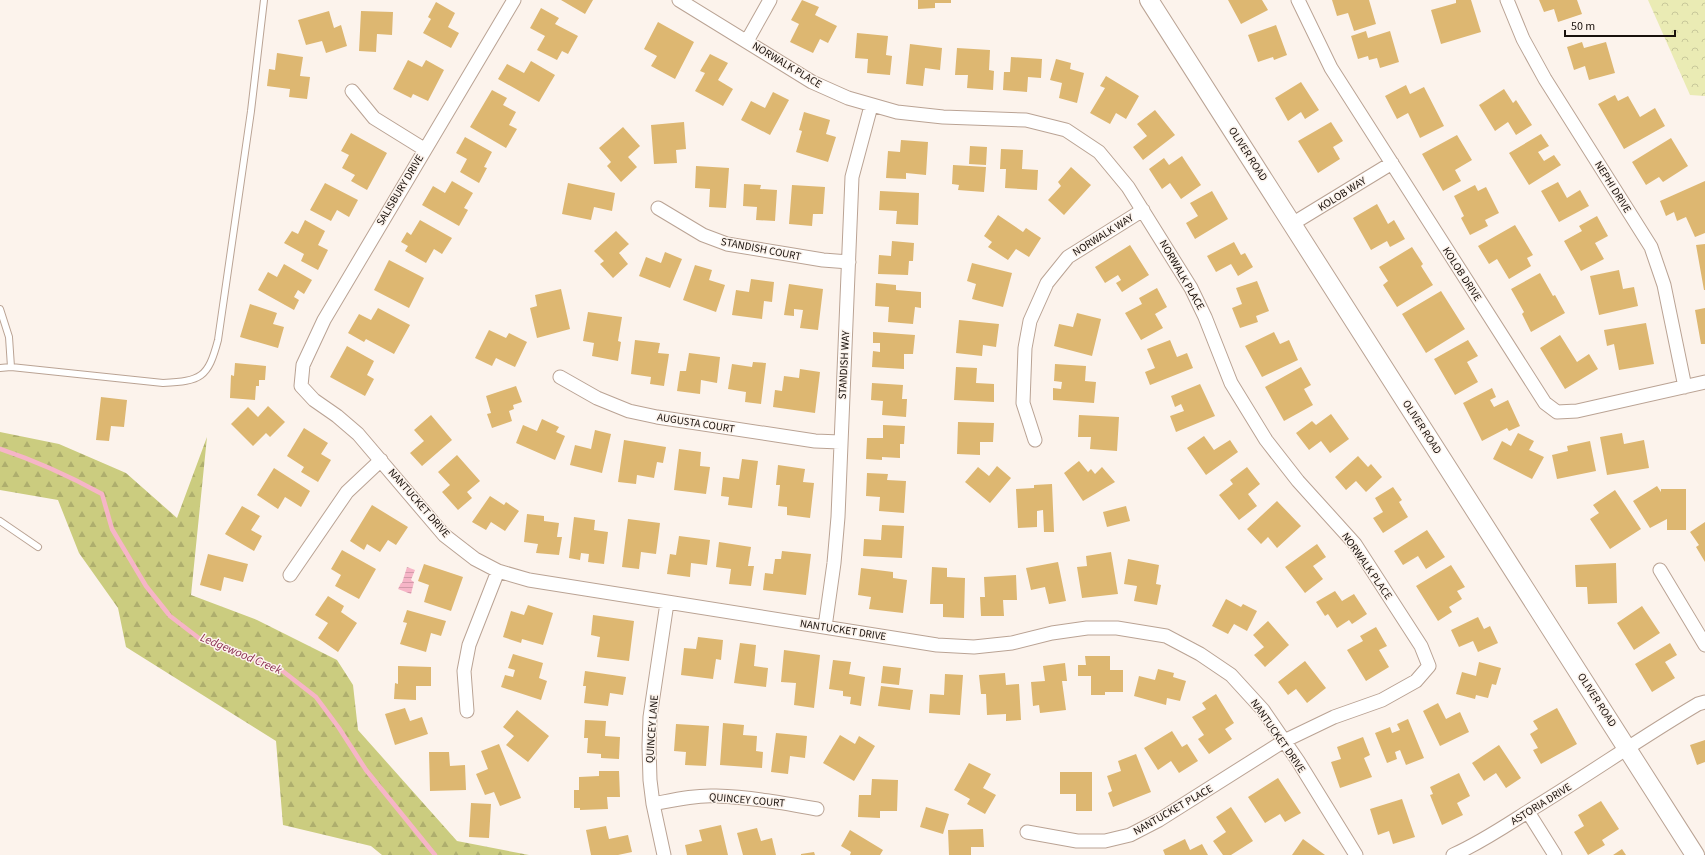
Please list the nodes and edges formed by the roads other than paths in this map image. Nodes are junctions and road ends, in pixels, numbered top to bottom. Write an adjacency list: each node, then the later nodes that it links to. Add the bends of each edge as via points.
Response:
1 (264, 0): 18 (lane, via 218,340 207,369 198,378 163,383)
2 (514, 0): 11 (street, SALISBURY DRIVE)
3 (678, 0): 8 (street, NORWALK PLACE)
4 (770, 0): 8 (street)
5 (1149, 0): 15 (street, OLIVER ROAD)
6 (1298, 0): 12 (street, KOLOB DRIVE, via 1331,68)
7 (1507, 0): 23 (street, NEPHI DRIVE, via 1523,39 1544,79 1651,247 1664,285)
8 (747, 41): 10 (street, NORWALK PLACE, via 812,82)
9 (352, 91): 11 (street, via 374,118)
10 (871, 106): 14 (street, NORWALK PLACE, via 897,112 943,117 1026,120 1066,130 1099,152); 16 (street, STANDISH WAY, via 852,177)
11 (424, 150): 22 (street, SALISBURY DRIVE, via 324,320 303,365)
12 (1392, 163): 15 (street, KOLOB WAY); 23 (street, KOLOB DRIVE, via 1545,403 1557,412 1577,411)
13 (658, 208): 16 (street, STANDISH COURT, via 703,235 727,244)
14 (1143, 210): 24 (street, NORWALK WAY, via 1068,257 1047,283 1030,321 1025,348 1023,403); 37 (street, NORWALK PLACE, via 1191,288 1231,383 1266,440 1298,481 1355,544 1421,646 1429,666 1416,681 1382,700 1334,717)
15 (1292, 224): 38 (street, OLIVER ROAD)
16 (849, 262): 25 (street, STANDISH WAY)
17 (0, 309): 18 (lane, via 9,337)
18 (11, 367): 19 (lane)
19 (0, 368)
20 (560, 377): 25 (street, AUGUSTA COURT, via 597,398 629,411 657,418 815,441)
21 (1705, 382): 23 (street, KOLOB DRIVE)
22 (301, 386): 26 (street, NANTUCKET DRIVE, via 314,400 358,434)
23 (1685, 387)
24 (1035, 440)
25 (840, 442): 33 (street, STANDISH WAY, via 838,517)
26 (381, 460): 30 (street, NANTUCKET DRIVE, via 444,535 475,559); 31 (street, via 347,492)
27 (0, 521): 28 (lane)
28 (38, 547)
29 (1660, 570): 34 (street)
30 (498, 571): 32 (street, NANTUCKET DRIVE, via 529,580); 36 (street, via 469,645 464,670)
31 (290, 575)
32 (667, 603): 33 (street, NANTUCKET DRIVE); 39 (street, QUINCEY LANE, via 650,717 648,746)
33 (825, 627): 37 (street, NANTUCKET DRIVE, via 937,645 974,647 1012,643 1052,632 1087,628 1117,628 1166,636 1200,654 1231,675 1263,710)
34 (1705, 645)
35 (1705, 702): 38 (street, ASTORIA DRIVE)
36 (467, 711)
37 (1284, 741): 42 (street, NANTUCKET PLACE, via 1159,820 1130,835 1105,841 1077,841); 44 (street, NANTUCKET DRIVE)
38 (1627, 748): 41 (street, ASTORIA DRIVE); 47 (street, OLIVER ROAD)
39 (653, 804): 40 (street, QUINCEY COURT, via 692,797 716,796); 43 (street, QUINCEY LANE)
40 (817, 809)
41 (1528, 812): 45 (street, ASTORIA DRIVE, via 1480,843); 46 (street)
42 (1027, 832)
43 (664, 855)
44 (1356, 855)
45 (1453, 855)
46 (1555, 855)
47 (1695, 855)

